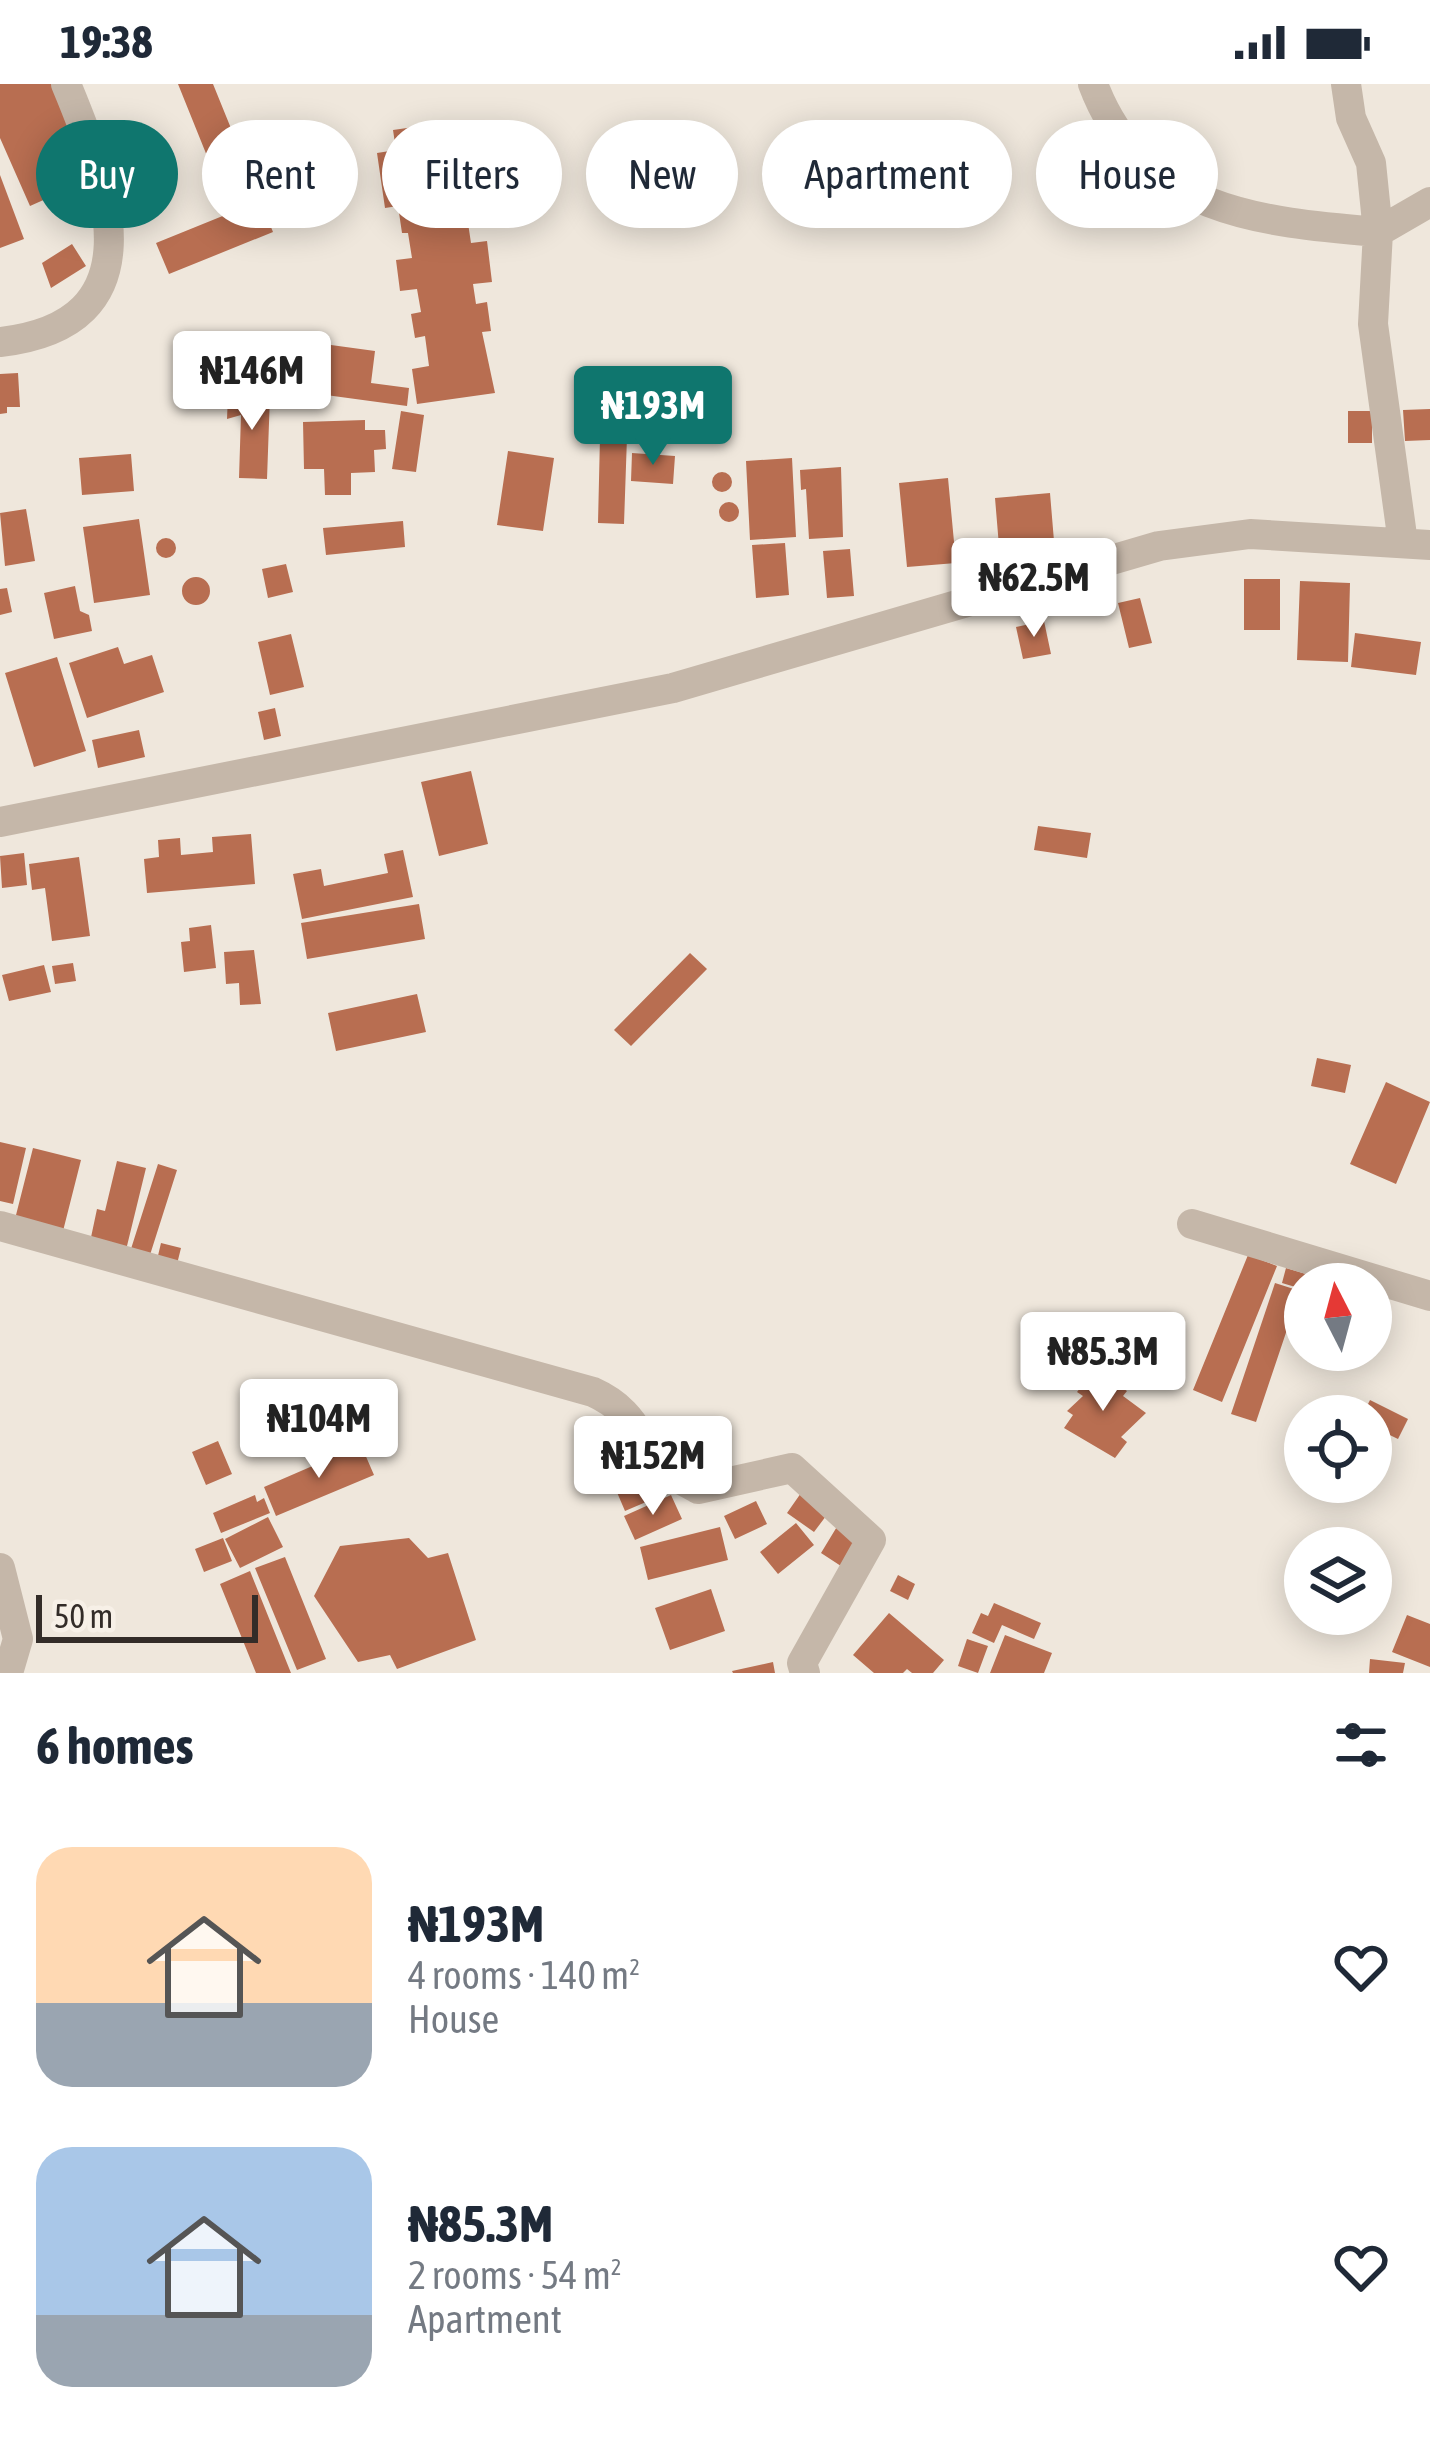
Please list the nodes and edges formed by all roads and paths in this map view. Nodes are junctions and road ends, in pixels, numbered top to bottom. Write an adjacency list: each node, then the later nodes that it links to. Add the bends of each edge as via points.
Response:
1 (67, 84): 6 (street, via 107,207 107,270 77,317 35,338)
2 (1093, 84): 5 (street, via 1132,152 1191,197 1277,224)
3 (1346, 84): 5 (street, via 1371,163)
4 (1430, 202): 5 (street)
5 (1378, 232): 7 (street, via 1373,324)
6 (0, 342)
7 (1416, 544): 8 (street, via 1250,534 1160,546 673,688)
8 (0, 822)
9 (1192, 1224): 11 (street)
10 (0, 1226): 14 (street, via 593,1392 618,1403 658,1458 698,1489 792,1468 871,1540 823,1619 802,1663)
11 (1430, 1296)
12 (0, 1568): 13 (street, via 18,1639)
13 (8, 1673)
14 (805, 1673)

